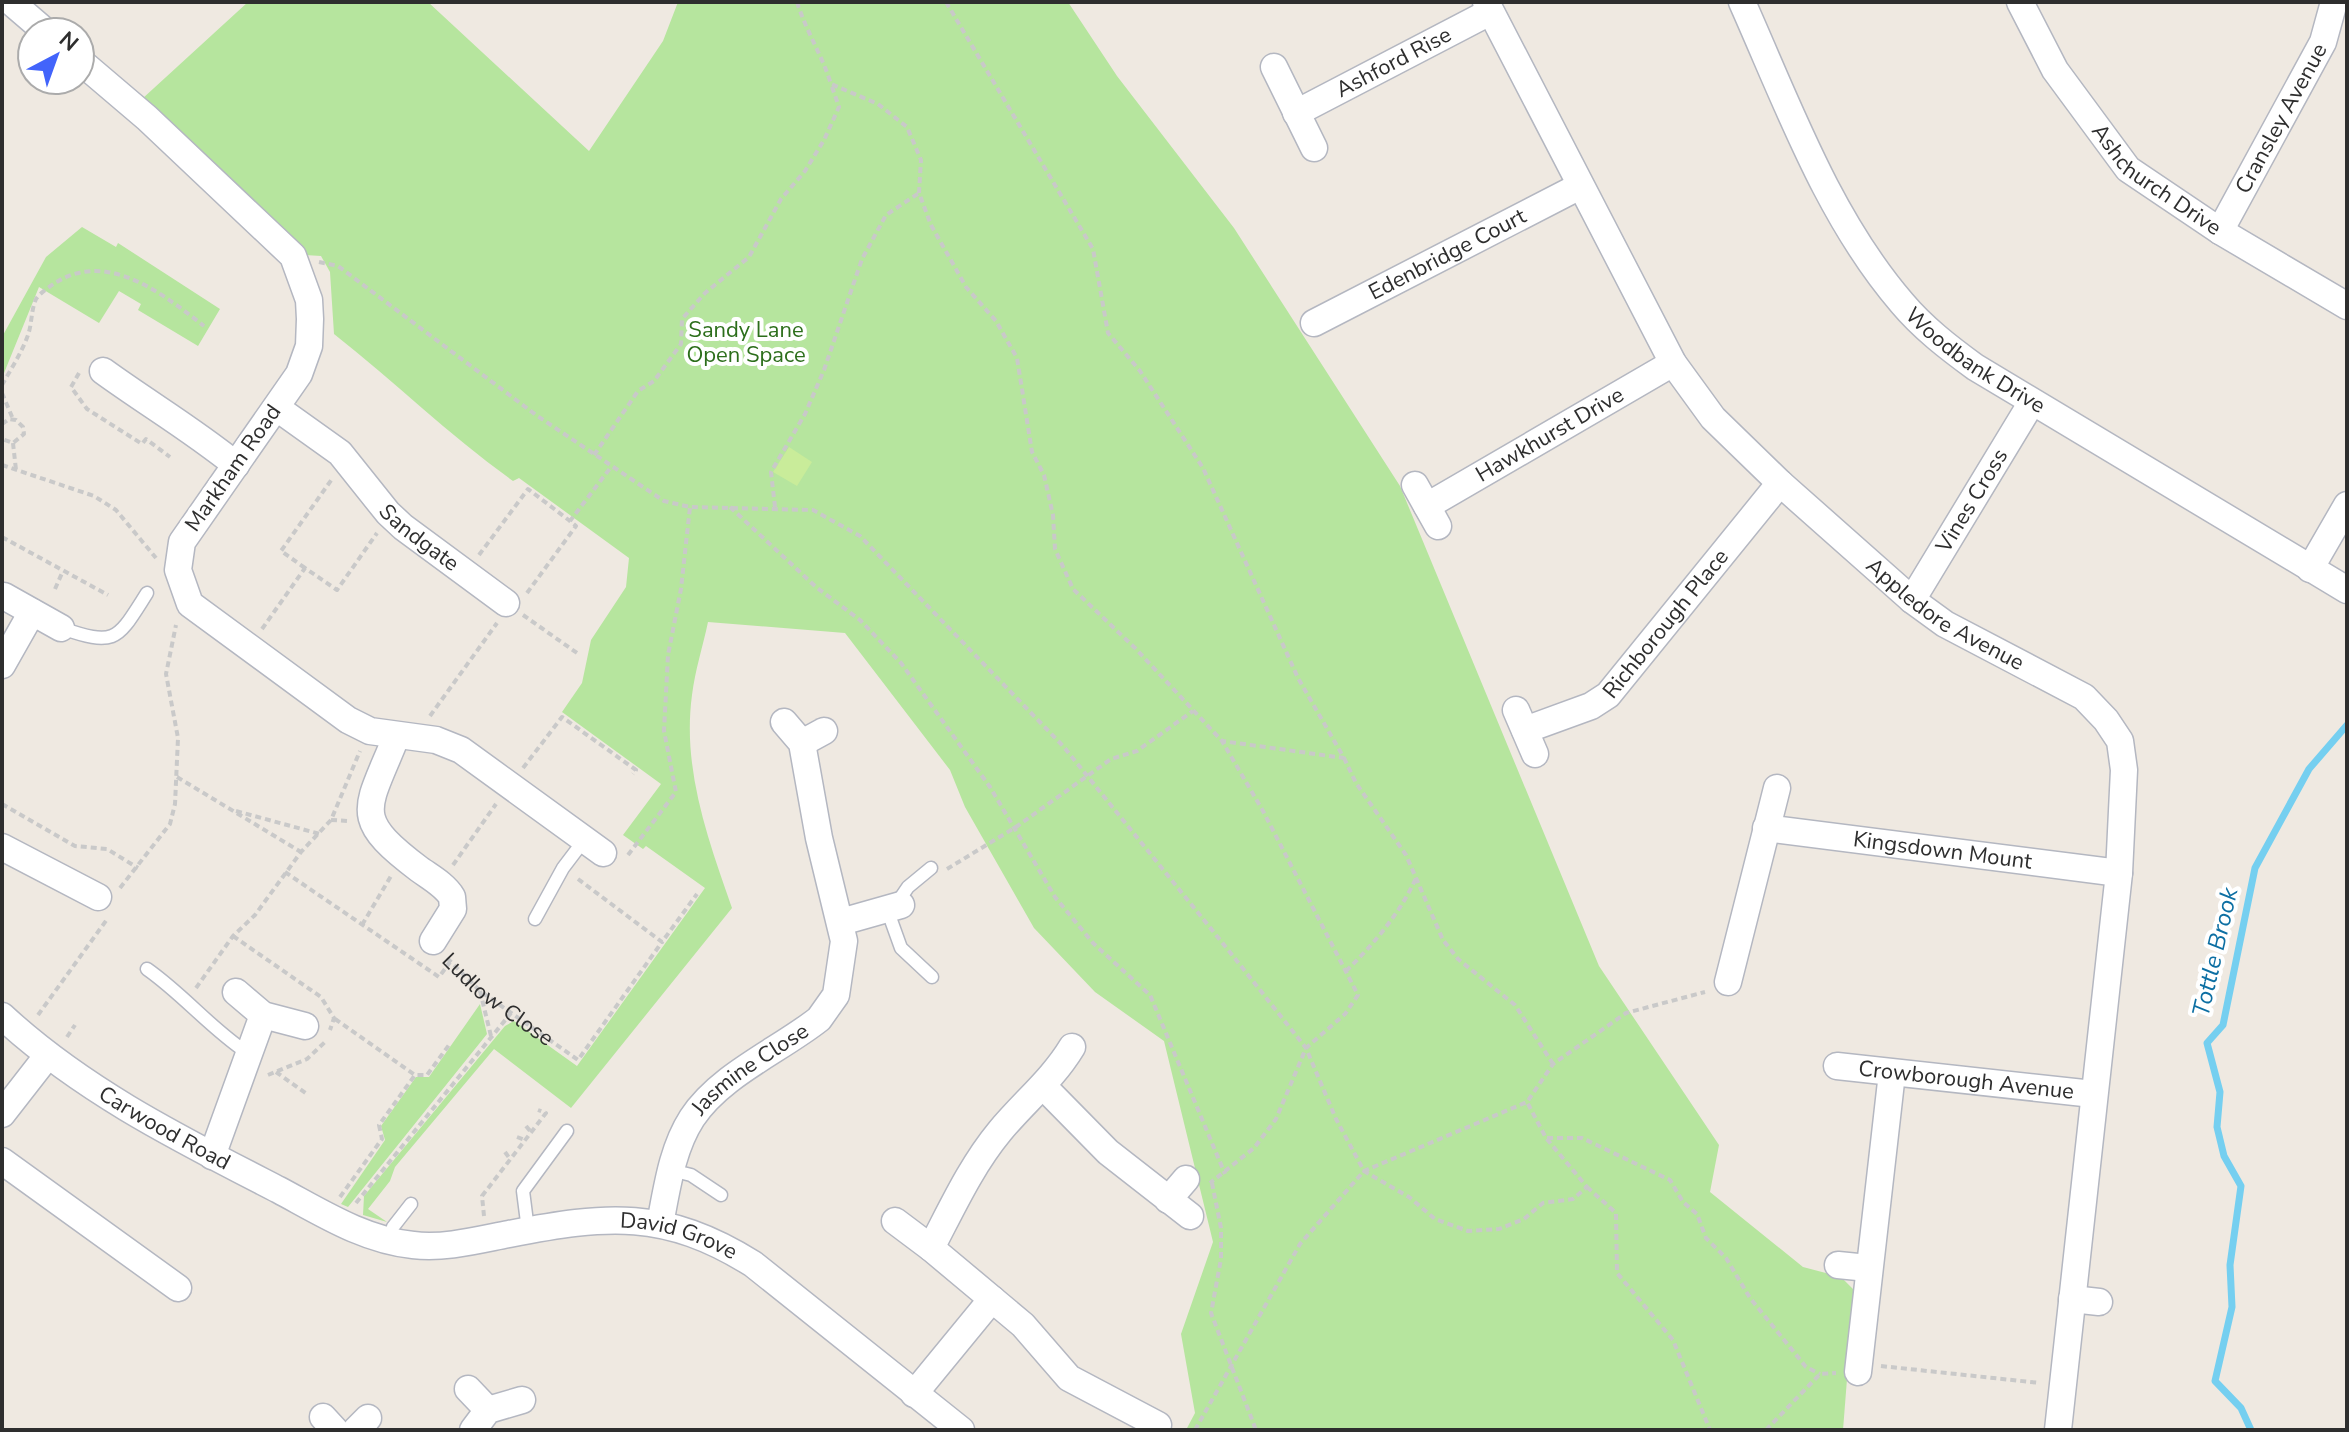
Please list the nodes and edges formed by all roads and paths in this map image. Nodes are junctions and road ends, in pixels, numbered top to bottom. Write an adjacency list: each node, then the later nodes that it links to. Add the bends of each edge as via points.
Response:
1 (11, 2): 8 (street)
2 (797, 2): 11 (path)
3 (946, 2): 73 (path, via 1093,249 1108,333 1140,371 1203,468 1298,678)
4 (1742, 2): 25 (street, Woodbank Drive, via 1810,157 1873,267 1935,337)
5 (2020, 2): 16 (street, Ashchurch Drive, via 2055,70 2128,169)
6 (2334, 2): 16 (street, Cransley Avenue, via 2310,69)
7 (1488, 7): 12 (street, Ashford Rise); 14 (street, Appledore Avenue)
8 (27, 16)
9 (1274, 67): 12 (street)
10 (96, 75): 17 (street, Markham Road)
11 (831, 84): 15 (path, via 878,104 907,127 921,160); 31 (path, via 839,107 805,171 781,199 749,257 682,319 681,344 654,381 638,391)
12 (1296, 113): 13 (street)
13 (1314, 148)
14 (1580, 186): 19 (street, Edenbridge Court); 21 (street, Appledore Avenue)
15 (919, 193): 42 (path, via 886,215 862,259 824,370 771,472); 66 (path, via 959,276 996,321 1017,358 1032,452 1044,475 1053,515 1055,549 1073,589)
16 (2220, 231): 18 (street, Ashchurch Drive)
17 (293, 256): 26 (street, Markham Road, via 309,300 310,332 299,374); 31 (path, via 338,266)
18 (2347, 306)
19 (1314, 323)
20 (204, 326): 23 (path, via 135,279 107,272 72,275 36,299 28,336)
21 (1673, 363): 36 (street, Appledore Avenue, via 1713,418); 39 (street, Hawkhurst Drive)
22 (103, 371): 33 (street, via 190,427)
23 (2, 385)
24 (2, 393): 27 (path)
25 (2032, 402): 49 (street, Woodbank Drive); 58 (street, Vines Cross)
26 (277, 408): 33 (street, Markham Road); 50 (street, Sandgate, via 340,453 388,513)
27 (13, 419): 28 (path); 30 (path, via 24,434)
28 (2, 424)
29 (2, 439): 30 (path)
30 (13, 443): 35 (path)
31 (594, 455): 34 (path)
32 (2, 465): 35 (path)
33 (236, 465): 52 (street, Markham Road, via 182,542)
34 (611, 467): 40 (path, via 664,501); 43 (path)
35 (16, 470): 47 (path, via 94,496 116,510)
36 (1780, 483): 58 (street, Appledore Avenue); 70 (street, Richborough Place, via 1608,695)
37 (324, 489): 48 (path, via 281,551)
38 (2347, 505): 49 (street)
39 (1427, 506)
40 (690, 507): 41 (path); 85 (path, via 668,655 664,731 676,792)
41 (730, 507): 42 (path); 82 (path, via 860,620 901,663)
42 (775, 507): 77 (path, via 813,510 860,536 1063,746)
43 (575, 515)
44 (570, 521): 50 (path, via 528,489)
45 (2, 537): 51 (path)
46 (374, 537): 48 (path, via 337,590)
47 (158, 561)
48 (305, 568): 62 (path)
49 (2310, 569): 54 (street, Woodbank Drive)
50 (465, 572): 59 (street, Sandgate)
51 (62, 573): 53 (path); 57 (path)
52 (181, 587): 62 (street, via 202,616); 76 (path, via 166,674 178,738)
53 (55, 589)
54 (2347, 590)
55 (147, 593): 61 (lane, via 116,636 104,640)
56 (3, 595): 60 (street)
57 (108, 595)
58 (1912, 600): 95 (street, Appledore Avenue, via 1945,624 2084,697 2106,720 2120,741 2124,770)
59 (506, 603): 63 (path)
60 (32, 612): 61 (street); 64 (street)
61 (61, 628)
62 (248, 649): 69 (street)
63 (577, 653)
64 (2, 665)
65 (451, 687): 67 (path)
66 (1193, 711): 72 (path); 77 (path)
67 (427, 721)
68 (784, 722): 102 (street, Jasmine Close, via 813,737 827,878)
69 (370, 731): 71 (street); 84 (path)
70 (1525, 731)
71 (396, 737): 86 (street, via 436,740 461,750); 90 (street, via 370,811 376,833)
72 (1222, 741): 73 (path); 108 (path)
73 (1344, 758): 96 (path)
74 (521, 770): 75 (path, via 562,717 636,770)
75 (633, 774)
76 (177, 777): 81 (path); 91 (path, via 170,824)
77 (1087, 778): 82 (path); 122 (path)
78 (1777, 788): 83 (street)
79 (2, 804): 91 (path, via 75,846 107,849)
80 (495, 806): 97 (path)
81 (234, 810): 84 (path); 89 (path)
82 (1016, 827): 88 (path); 148 (path, via 1055,897 1093,943 1150,995)
83 (1766, 828): 95 (street, Kingsdown Mount); 110 (street)
84 (320, 834): 89 (path)
85 (639, 843)
86 (594, 846): 92 (lane)
87 (2, 847): 99 (street)
88 (983, 847)
89 (301, 852): 94 (path)
90 (403, 856): 97 (street); 103 (path)
91 (138, 868): 99 (path)
92 (563, 868): 101 (lane); 105 (path)
93 (931, 868): 100 (lane)
94 (285, 872): 103 (path); 113 (path)
95 (2119, 873): 132 (street, Appledore Avenue)
96 (1416, 878): 108 (path, via 1408,897); 125 (path, via 1443,940 1458,959 1515,1005)
97 (439, 884): 104 (street, Ludlow Close, via 454,904)
98 (697, 894): 105 (path)
99 (109, 901): 118 (path, via 87,950)
100 (894, 907): 102 (street); 109 (lane, via 901,948)
101 (535, 919)
102 (841, 922): 146 (street, Jasmine Close, via 843,964 829,1008 796,1038 708,1099 684,1133)
103 (362, 925): 106 (path, via 439,977)
104 (433, 941): 106 (path, Ludlow Close)
105 (662, 942): 114 (path, Ludlow Close, via 578,1060)
106 (450, 962): 111 (path, Ludlow Close)
107 (147, 969): 113 (lane)
108 (1346, 971): 122 (path, via 1358,995 1345,1014)
109 (932, 977)
110 (1728, 982): 125 (path, via 1685,1000 1626,1013)
111 (480, 991): 114 (path, Ludlow Close); 119 (path)
112 (236, 992): 115 (street)
113 (187, 1000): 123 (lane, via 215,1031)
114 (511, 1013): 119 (path)
115 (263, 1015): 117 (street); 123 (street)
116 (2, 1016): 118 (street, Carwood Road)
117 (305, 1026): 129 (path, via 334,1018)
118 (23, 1035): 124 (street, Carwood Road)
119 (491, 1036): 155 (path)
120 (449, 1045): 129 (path, via 427,1075)
121 (1072, 1047): 130 (street)
122 (1306, 1048): 147 (path); 148 (path, via 1276,1119)
123 (249, 1054): 143 (street)
124 (48, 1055): 135 (street); 143 (street, Carwood Road, via 98,1091)
125 (1553, 1064): 133 (path)
126 (1837, 1066): 128 (street, Crowborough Avenue)
127 (276, 1072): 131 (path)
128 (1892, 1073): 132 (street, Crowborough Avenue); 163 (street)
129 (415, 1075): 155 (path, via 379,1125 382,1139)
130 (1044, 1087): 152 (street, via 1108,1152); 161 (street, via 974,1165)
131 (307, 1094)
132 (2093, 1094): 166 (street, Appledore Avenue)
133 (1527, 1102): 140 (path); 147 (path)
134 (538, 1110): 138 (path, via 546,1113)
135 (2, 1114)
136 (526, 1126): 138 (path)
137 (567, 1131): 158 (lane, via 523,1191)
138 (531, 1132): 141 (path)
139 (517, 1137): 141 (path)
140 (1546, 1138): 150 (path); 170 (path, via 1582,1138 1670,1180 1770,1324 1806,1367)
141 (525, 1140): 144 (path)
142 (505, 1152): 144 (path)
143 (212, 1156): 155 (street, Carwood Road)
144 (510, 1159): 159 (path, via 482,1196)
145 (2, 1161): 164 (street)
146 (671, 1170): 151 (lane, via 691,1175); 157 (street, Jasmine Close)
147 (1364, 1171): 150 (path, via 1435,1219 1468,1231 1499,1229 1524,1219 1543,1203 1573,1199); 168 (path, via 1300,1244)
148 (1225, 1174): 149 (path)
149 (1199, 1181): 152 (street); 168 (path, via 1221,1228 1211,1313)
150 (1587, 1187): 181 (path, via 1616,1213 1617,1273 1673,1340)
151 (721, 1195)
152 (1168, 1200): 154 (street)
153 (411, 1204): 160 (lane)
154 (1190, 1216)
155 (334, 1219): 160 (street, David Grove)
156 (895, 1221): 161 (street)
157 (660, 1224): 158 (street, David Grove, via 594,1218); 173 (street, David Grove, via 710,1239 753,1264)
158 (528, 1230): 159 (street, David Grove)
159 (487, 1239): 160 (street, David Grove, via 415,1246)
160 (388, 1241)
161 (931, 1248): 165 (street)
162 (1838, 1265): 163 (street)
163 (1868, 1268): 169 (street)
164 (178, 1288)
165 (992, 1299): 173 (street); 176 (street, via 1023,1325 1069,1378)
166 (2072, 1299): 167 (street); 171 (street, Appledore Avenue)
167 (2099, 1302)
168 (1229, 1363): 179 (path); 180 (path)
169 (1857, 1368): 170 (path); 171 (path)
170 (1820, 1374): 182 (path)
171 (2062, 1385): 183 (street, Appledore Avenue)
172 (468, 1389): 175 (street)
173 (914, 1394): 178 (street, David Grove)
174 (522, 1400): 175 (street)
175 (481, 1420)
176 (1129, 1422): 177 (street)
177 (1158, 1425)
178 (961, 1430)
179 (1195, 1430)
180 (1256, 1430)
181 (1710, 1430)
182 (1766, 1430)
183 (2058, 1430)

